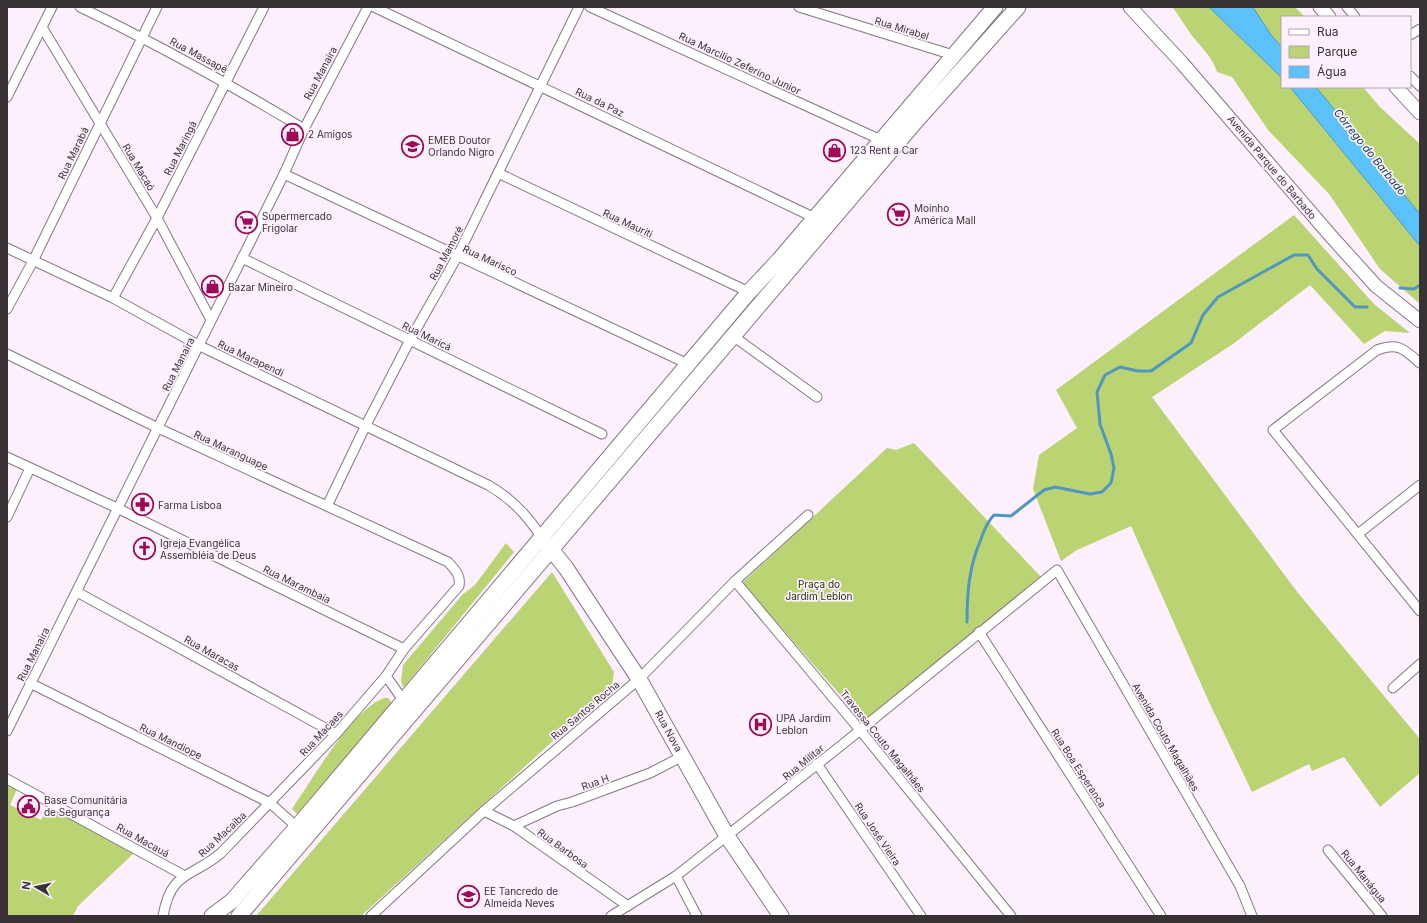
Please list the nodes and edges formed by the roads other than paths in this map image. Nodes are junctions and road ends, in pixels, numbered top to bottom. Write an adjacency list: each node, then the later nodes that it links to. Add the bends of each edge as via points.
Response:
1 (52, 7): 17 (street)
2 (80, 7): 20 (street, Rua Massapê)
3 (157, 7): 20 (street, Rua Marabá)
4 (264, 7): 23 (street, Rua Maringá)
5 (368, 7): 30 (street, Rua Manaira)
6 (374, 7): 25 (street, Rua da Paz)
7 (579, 7): 25 (street, Rua Mamoré)
8 (590, 7): 31 (street, Rua Marcilio Zeferino Junior)
9 (799, 7): 21 (street, Rua Mirabel)
10 (995, 7): 21 (main road)
11 (1018, 7): 45 (main road)
12 (1130, 7): 44 (main road, Avenida Parque do Barbado, via 1376,286)
13 (1320, 7): 15 (main road)
14 (1347, 7): 16 (street)
15 (1328, 16)
16 (1354, 16)
17 (42, 27): 27 (street); 29 (street, Rua Macaó)
18 (1420, 29): 19 (street)
19 (1411, 34)
20 (143, 37): 23 (street, Rua Massapê); 29 (street, Rua Marabá)
21 (953, 56): 31 (main road)
22 (1411, 77): 24 (street)
23 (226, 82): 30 (street, Rua Massapê); 34 (street, Rua Maringá)
24 (1420, 86)
25 (541, 87): 32 (street, Rua Mamoré); 35 (street, Rua da Paz)
26 (1397, 88): 28 (main road)
27 (7, 97)
28 (1420, 113)
29 (100, 123): 34 (street, Rua Macaó); 39 (street, Rua Marabá)
30 (304, 129): 33 (street, Rua Manaira)
31 (881, 140): 35 (main road)
32 (498, 173): 37 (street, Rua Mamoré); 40 (street, Rua Mauriti)
33 (284, 174): 37 (street, Rua Marisco); 38 (street, Rua Manaira)
34 (157, 218): 41 (street, Rua Maringá); 43 (street, Rua Macaó)
35 (815, 218): 40 (main road)
36 (7, 248): 39 (street, Rua Marapendi)
37 (457, 257): 46 (street, Rua Mamoré); 50 (street, Rua Marisco)
38 (242, 258): 43 (street, Rua Manaira); 46 (street, Rua Maricá)
39 (33, 261): 41 (street, Rua Marapendi); 42 (street, Rua Marabá)
40 (749, 292): 50 (main road)
41 (113, 298): 47 (street, Rua Marapendi)
42 (7, 309)
43 (211, 320): 47 (street, Rua Manaira)
44 (1420, 321)
45 (733, 336): 51 (street); 64 (main road)
46 (410, 340): 52 (street, Rua Mamoré); 54 (street, Rua Maricá)
47 (200, 346): 52 (street, Rua Marapendi); 53 (street, Rua Manaira)
48 (7, 354): 53 (street, Rua Maranguape)
49 (1420, 363): 62 (street, via 1403,348 1388,346 1376,350 1273,430)
50 (688, 364): 63 (main road)
51 (817, 397)
52 (366, 425): 58 (street, Rua Mamoré); 63 (street, Rua Marapendi, via 505,494 518,506)
53 (158, 428): 58 (street, Rua Maranguape); 59 (street, Rua Manaira)
54 (602, 434)
55 (7, 457): 56 (street, Rua Marambaia)
56 (30, 468): 59 (street, Rua Marambaia); 61 (street)
57 (1420, 485): 62 (street)
58 (327, 506): 65 (street, Rua Maranguape)
59 (117, 508): 68 (street, Rua Manaira); 71 (street, Rua Marambaia)
60 (808, 514): 67 (street, Rua Santos Rocha)
61 (7, 517)
62 (1358, 534): 69 (street)
63 (541, 537): 64 (main road, Rua Nova); 77 (main road)
64 (551, 550): 74 (main road, Rua Nova, via 566,568); 95 (main road)
65 (448, 562): 71 (street, Rua Macaes, via 456,571 459,586)
66 (1057, 570): 70 (street, Rua Militar); 103 (street, Avenida Couto Magalhães, via 1240,886)
67 (735, 581): 74 (street, Rua Santos Rocha); 78 (street, Travessa Couto Magalhães)
68 (77, 592): 75 (street, Rua Manaira); 80 (street, Rua Maracas)
69 (1420, 610)
70 (979, 632): 78 (street, Rua Militar); 102 (street, Rua Boa Esperanca)
71 (404, 650): 73 (street, Rua Macaes)
72 (1420, 664): 76 (street)
73 (386, 676): 77 (street); 80 (street, Rua Macaes)
74 (639, 679): 81 (main road, Rua Nova); 85 (street, Rua Santos Rocha)
75 (30, 683): 79 (street, Rua Manaira); 84 (street, Rua Mandiope)
76 (1393, 688)
77 (403, 700): 87 (main road)
78 (860, 730): 82 (street, Rua Militar); 101 (street, Travessa Couto Magalhães)
79 (7, 732)
80 (336, 734): 84 (street, Rua Macaes)
81 (683, 756): 86 (street, Rua H, via 650,773 557,806); 88 (main road, Rua Nova)
82 (817, 764): 88 (street, Rua Militar); 100 (street, Rua José Vieira)
83 (7, 778): 90 (street, Rua Macauá)
84 (270, 803): 87 (street, Rua Mandiope); 90 (street, Rua Macaiba, via 213,860 196,871)
85 (484, 811): 86 (street, Rua Barbosa); 96 (street, Rua Santos Rocha)
86 (514, 826): 92 (street, Rua Barbosa)
87 (297, 827): 94 (main road, via 232,901)
88 (727, 836): 91 (street, Rua Militar); 99 (main road, Rua Nova)
89 (1328, 850): 104 (street, Rua Manágua)
90 (183, 875): 93 (street, Rua Macaiba, via 169,892)
91 (676, 876): 92 (street, Rua Militar); 98 (street)
92 (628, 906): 97 (street, Rua Militar)
93 (163, 916)
94 (212, 916)
95 (239, 916)
96 (371, 916)
97 (612, 916)
98 (697, 916)
99 (781, 916)
100 (921, 916)
101 (1011, 916)
102 (1160, 916)
103 (1252, 916)
104 (1382, 916)

